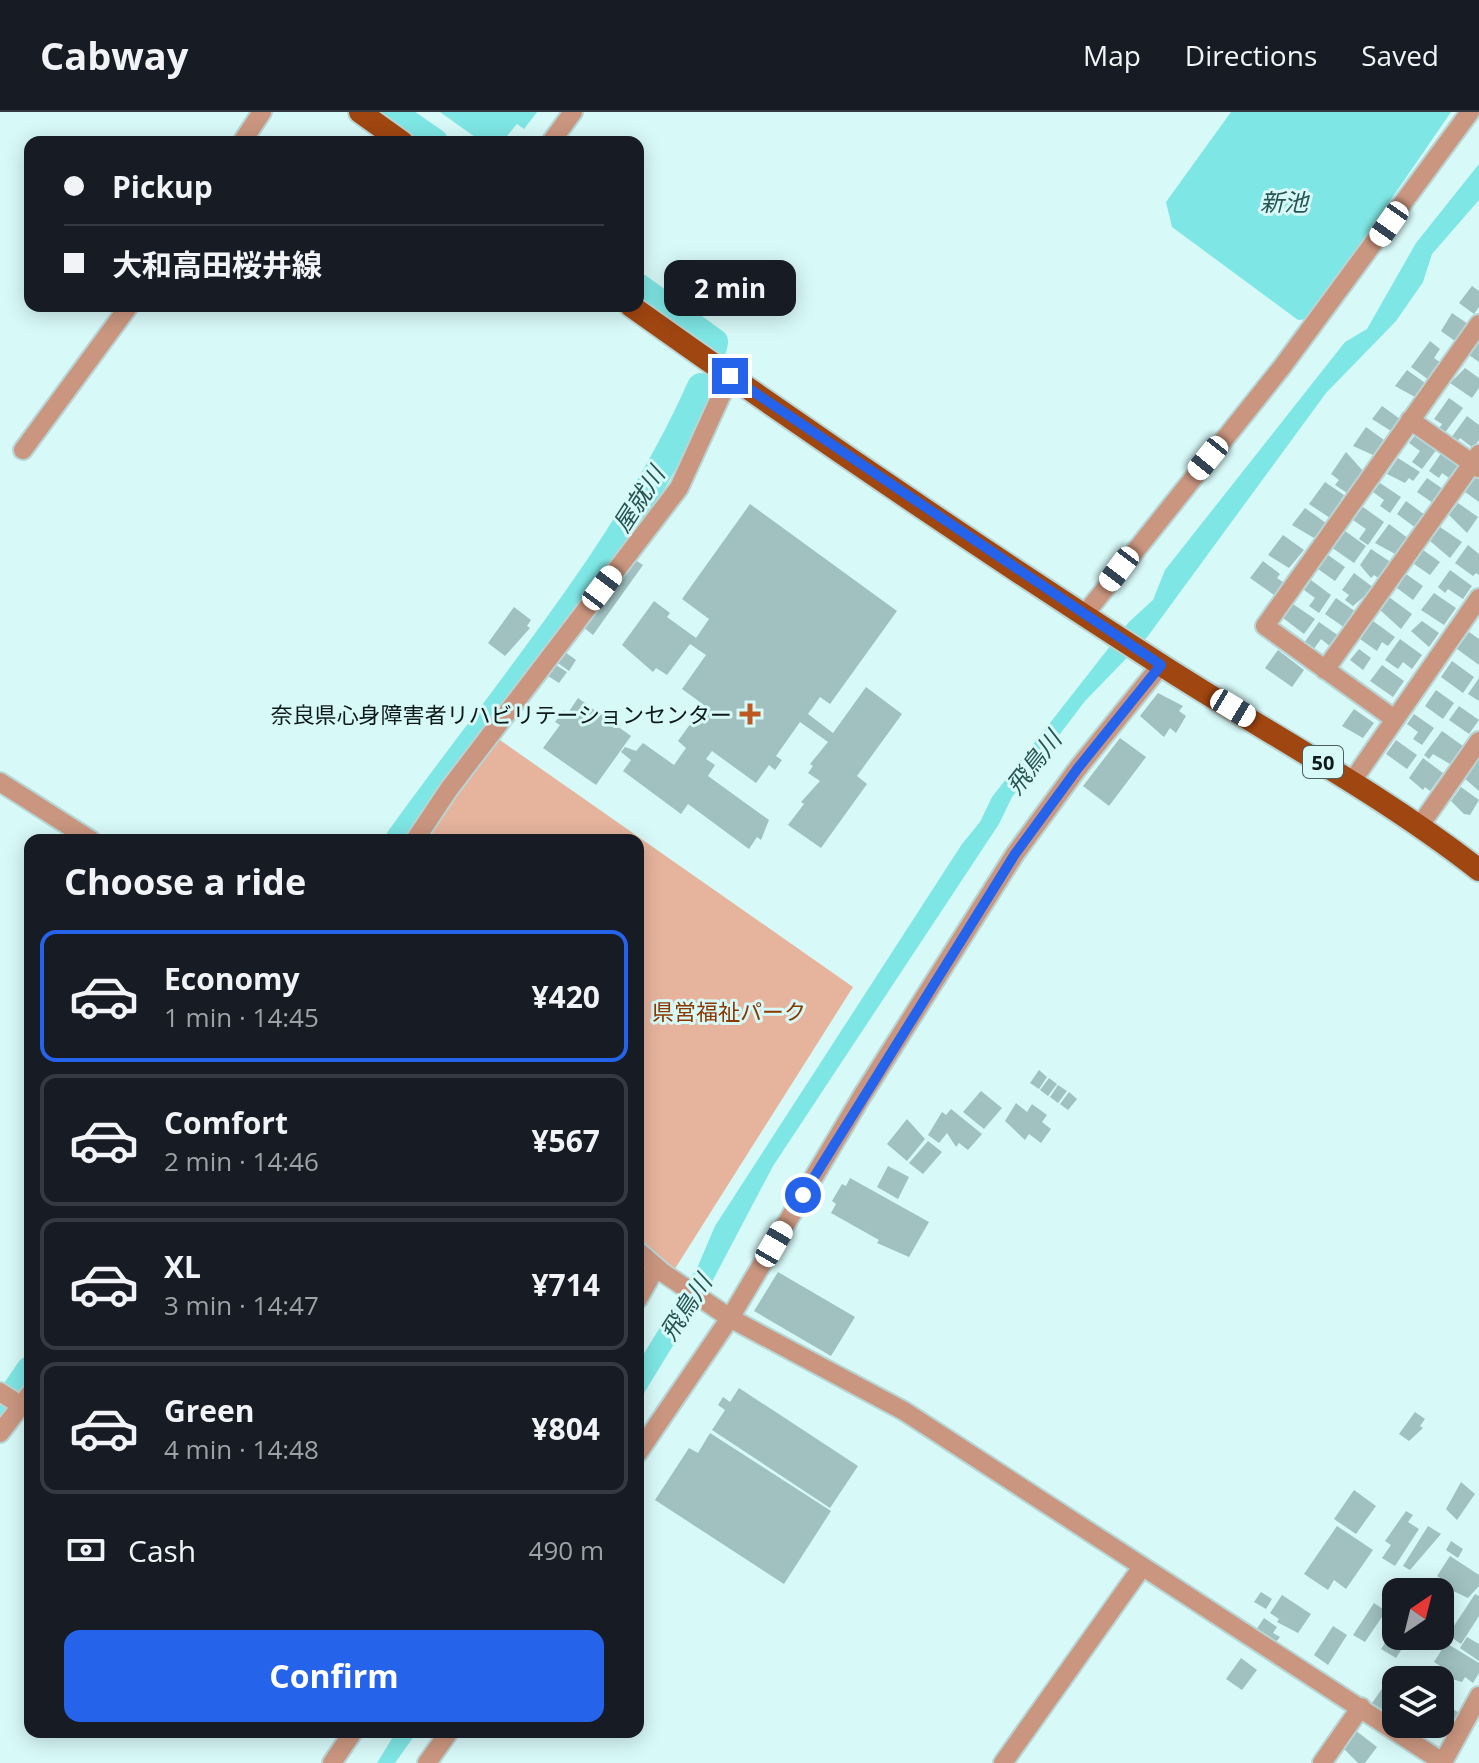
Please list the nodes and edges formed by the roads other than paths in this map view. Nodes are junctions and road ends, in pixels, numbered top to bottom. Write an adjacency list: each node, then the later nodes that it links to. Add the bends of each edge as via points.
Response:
1 (262, 112): 5 (street)
2 (360, 112): 6 (main road)
3 (573, 112): 7 (street)
4 (1470, 112): 16 (street)
5 (246, 136)
6 (394, 136)
7 (555, 136)
8 (125, 312): 13 (street)
9 (639, 312): 11 (main road, 50)
10 (1479, 324): 12 (street)
11 (730, 376): 16 (main road, 50); 25 (street, via 679,488)
12 (1410, 420): 14 (street); 18 (street, via 1265,626)
13 (23, 450)
14 (1477, 462): 18 (street)
15 (1479, 598): 19 (street)
16 (1090, 616): 17 (main road, 50)
17 (1157, 663): 21 (main road, 50); 30 (street, via 1015,854)
18 (1325, 670): 19 (street)
19 (1393, 718): 21 (street)
20 (1479, 741): 23 (street)
21 (1353, 780): 23 (main road, 50)
22 (0, 782): 24 (street)
23 (1421, 824): 26 (main road, 50)
24 (82, 834)
25 (419, 834)
26 (1479, 870)
27 (644, 1256): 28 (street)
28 (659, 1270): 29 (street); 30 (street)
29 (644, 1291)
30 (726, 1316): 33 (street); 34 (street, via 904,1411)
31 (16, 1399): 32 (street)
32 (0, 1433)
33 (644, 1444)
34 (1142, 1567): 36 (street); 42 (street)
35 (1479, 1696): 39 (street)
36 (1361, 1707): 39 (street); 43 (street)
37 (349, 1738): 40 (street)
38 (445, 1738): 41 (street)
39 (1444, 1762)
40 (332, 1763)
41 (427, 1763)
42 (1003, 1763)
43 (1322, 1763)

